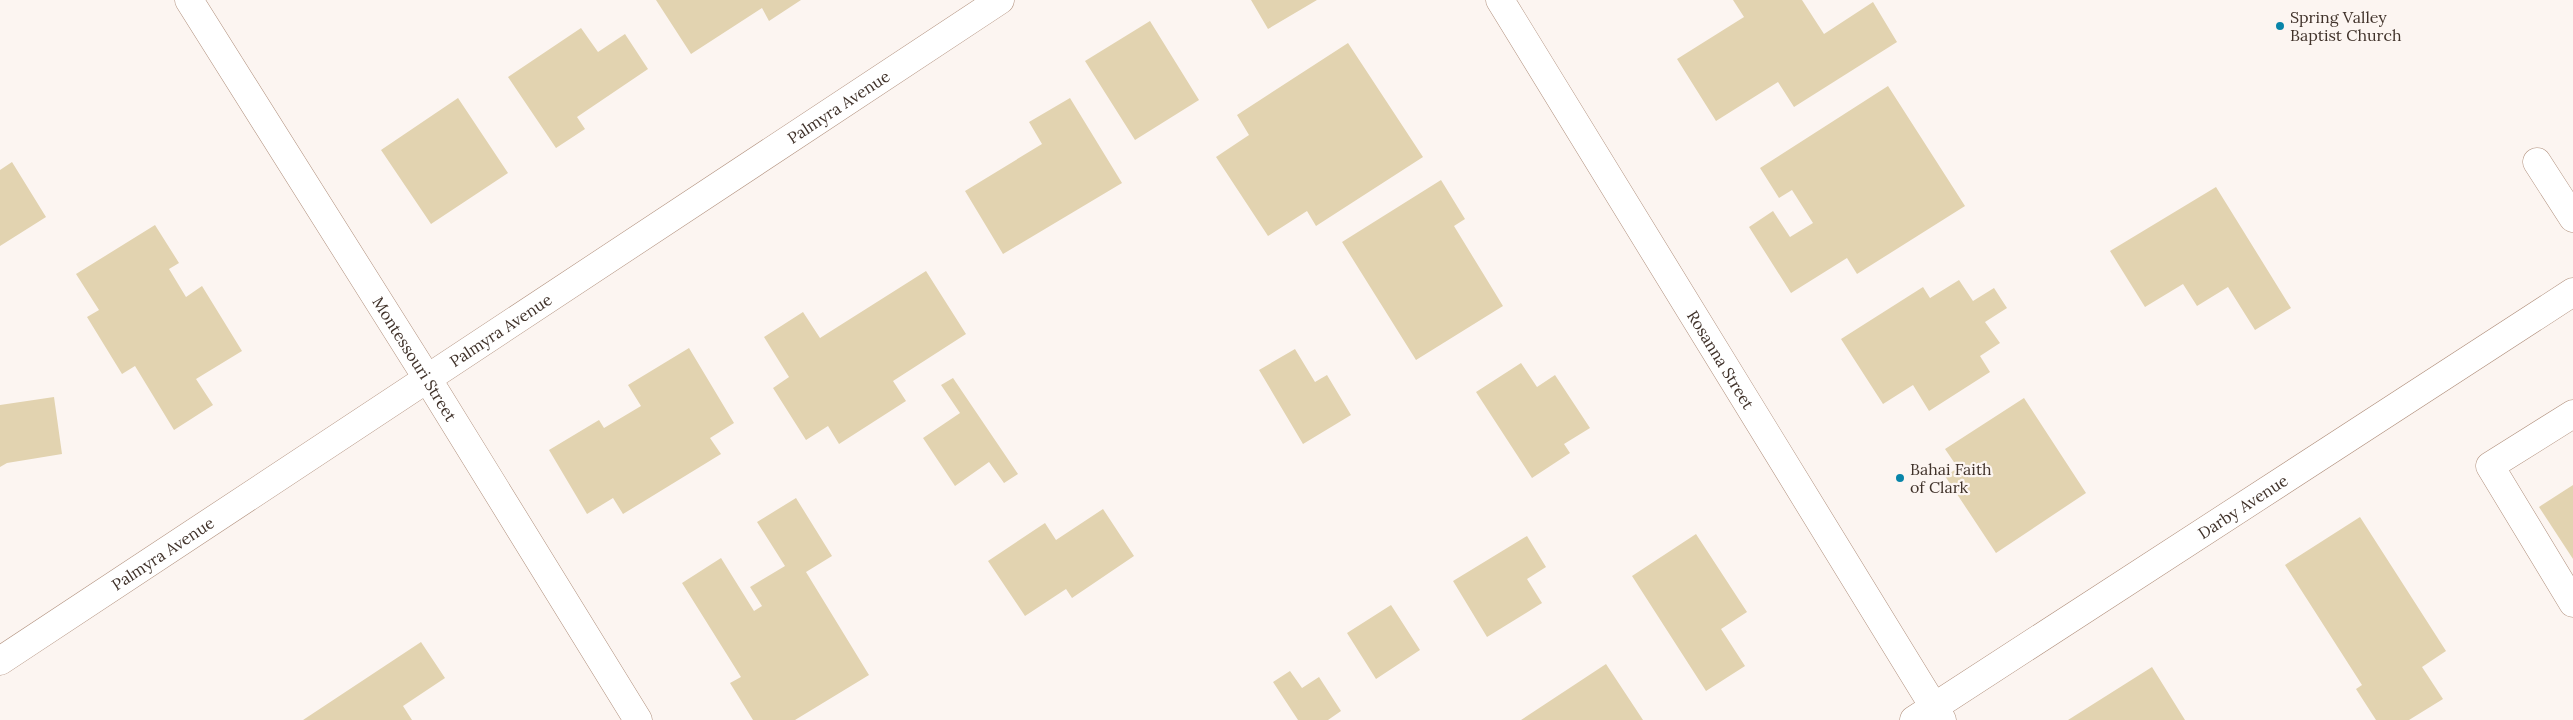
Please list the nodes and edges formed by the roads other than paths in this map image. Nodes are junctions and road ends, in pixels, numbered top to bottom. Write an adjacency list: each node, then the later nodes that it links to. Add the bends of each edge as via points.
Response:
1 (189, 0): 7 (street, Montessouri Street)
2 (1000, 0): 7 (street, Palmyra Avenue)
3 (1500, 0): 11 (street, Rosanna Street)
4 (2537, 162): 5 (street)
5 (2573, 218)
6 (2573, 292): 11 (street, Darby Avenue)
7 (427, 378): 10 (street, Palmyra Avenue); 12 (street, Montessouri Street)
8 (2573, 414): 9 (street, via 2490,466)
9 (2573, 603)
10 (0, 661)
11 (1930, 716)
12 (638, 720)

